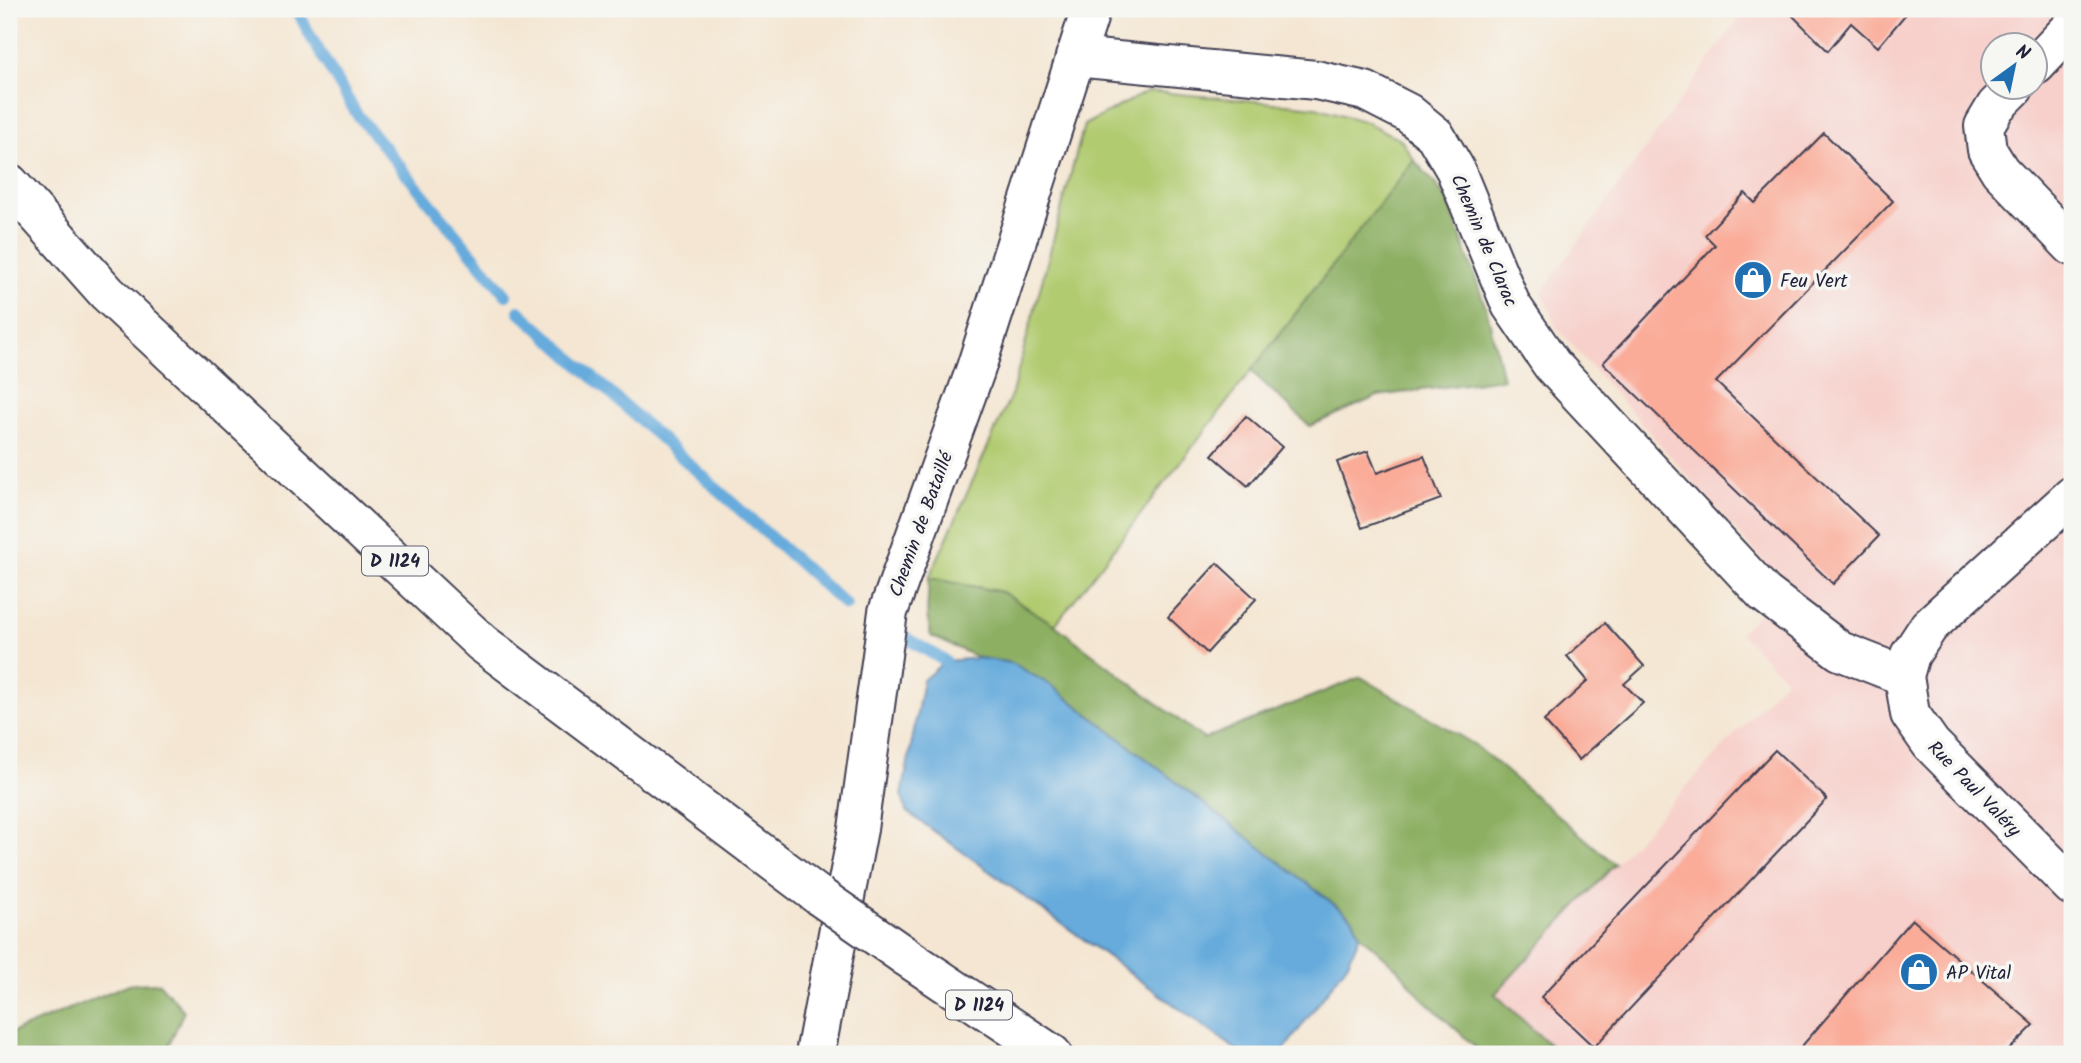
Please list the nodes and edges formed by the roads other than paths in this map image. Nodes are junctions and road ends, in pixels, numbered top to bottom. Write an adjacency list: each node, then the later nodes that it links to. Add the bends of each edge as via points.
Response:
1 (1091, 9): 4 (main road, Chemin de Bataillé)
2 (2072, 27): 3 (main road)
3 (2050, 50)
4 (1075, 57): 9 (main road, Chemin de Clarac, via 1316,80 1365,91 1408,113 1435,135 1455,169 1511,305 1552,365 1764,593 1840,652); 11 (main road, Chemin de Bataillé, via 975,371 888,612 858,829)
5 (2000, 102): 7 (main road, via 1984,126 1987,150 2000,171)
6 (9, 183): 12 (main road, D 1124, bridge, via 107,293 482,643 819,896)
7 (2072, 246)
8 (2072, 496): 9 (main road, via 1929,626 1910,655)
9 (1904, 676): 10 (main road, Rue Paul Valéry, via 1910,714 1931,744)
10 (2072, 886)
11 (814, 1054)
12 (1052, 1054)

